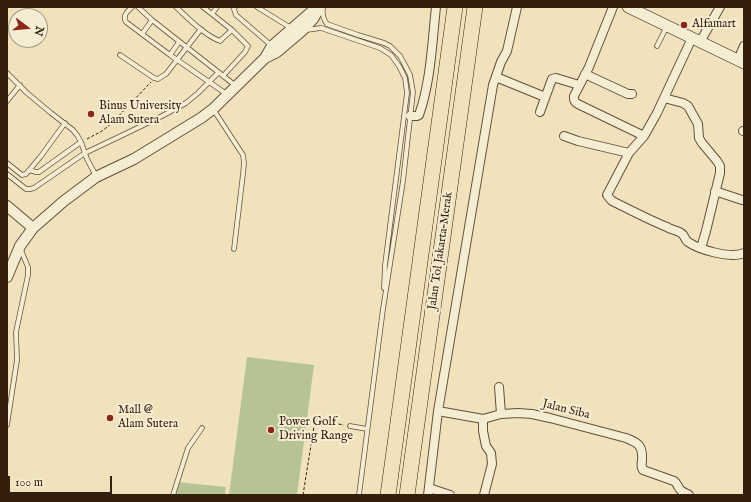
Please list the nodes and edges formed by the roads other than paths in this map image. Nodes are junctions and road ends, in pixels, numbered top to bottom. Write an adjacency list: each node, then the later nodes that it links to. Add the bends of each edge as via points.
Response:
1 (132, 7): 23 (lane, via 124,19)
2 (138, 7): 17 (lane)
3 (176, 7): 20 (lane)
4 (203, 7): 16 (lane)
5 (217, 7): 16 (lane)
6 (235, 7): 26 (lane, via 236,15)
7 (257, 7): 19 (lane)
8 (320, 7): 19 (street); 22 (street, via 313,20); 51 (lane, via 327,24 384,43 400,56 410,75 413,92)
9 (436, 7): 51 (street, via 424,102 418,116)
10 (455, 7): 83 (highway, Jalan Tol Jakarta–Merak)
11 (475, 7): 84 (highway, Jalan Tol Jakarta–Merak)
12 (517, 7): 39 (street, via 507,51)
13 (612, 7): 37 (street)
14 (628, 7): 18 (main road)
15 (720, 7): 24 (street)
16 (212, 14): 21 (lane)
17 (152, 20): 23 (lane); 25 (lane)
18 (667, 26): 24 (main road); 27 (lane)
19 (292, 28): 26 (street)
20 (200, 29): 21 (lane, via 220,41); 29 (lane)
21 (232, 30): 38 (lane, via 248,46)
22 (303, 30): 32 (street, via 278,52); 71 (lane, via 321,28 380,48 391,55 405,78 407,93 385,265)
23 (142, 34): 31 (lane)
24 (696, 40): 34 (main road); 47 (street)
25 (180, 42): 29 (lane); 31 (lane)
26 (272, 46): 32 (street)
27 (657, 46)
28 (744, 46): 34 (street)
29 (186, 48): 33 (lane); 36 (lane)
30 (120, 55): 33 (lane, via 158,79 166,74)
31 (170, 55): 33 (lane)
32 (265, 58): 43 (street)
33 (177, 60): 40 (lane)
34 (741, 61)
35 (7, 73): 42 (lane)
36 (218, 73): 38 (lane); 40 (lane)
37 (585, 74): 41 (street); 44 (street)
38 (223, 76): 43 (lane)
39 (496, 77): 46 (street); 73 (street)
40 (209, 82): 45 (lane); 56 (lane, via 186,103)
41 (579, 84): 46 (street, via 554,78); 54 (street, via 573,100 575,102)
42 (20, 85): 48 (lane); 52 (lane, via 51,114)
43 (236, 87): 45 (street)
44 (632, 94)
45 (228, 95): 49 (street)
46 (545, 97): 50 (street)
47 (664, 98): 54 (street); 62 (street, via 688,106 698,124 699,138 720,166)
48 (7, 101)
49 (213, 109): 61 (street, via 134,159); 68 (lane, via 243,155)
50 (540, 112)
51 (410, 116): 71 (lane)
52 (65, 123): 55 (lane); 59 (lane)
53 (564, 136): 57 (street)
54 (644, 136): 57 (street)
55 (81, 142): 56 (lane); 59 (lane, via 40,172)
56 (84, 153): 60 (lane, via 30,189 26,189); 61 (lane)
57 (629, 153): 67 (street, via 607,195 609,198 682,233 688,242)
58 (7, 163): 59 (lane, via 22,175)
59 (29, 170)
60 (7, 174)
61 (96, 177): 65 (street)
62 (716, 191): 63 (street); 67 (street)
63 (742, 200)
64 (7, 206): 65 (street)
65 (34, 228): 66 (street)
66 (20, 246): 70 (street); 76 (lane, via 28,267 28,275 16,332 17,360)
67 (700, 248): 69 (street, via 726,255)
68 (234, 249)
69 (744, 253)
70 (7, 278)
71 (384, 308): 79 (lane)
72 (499, 387): 74 (street)
73 (438, 411): 75 (street); 80 (street)
74 (501, 414): 75 (street, Jalan Siba); 87 (street, Jalan Siba, via 532,414 634,441 642,449 643,470 674,481 682,492)
75 (483, 419): 86 (street, via 486,446 491,453 492,464)
76 (7, 425)
77 (350, 426): 79 (lane)
78 (202, 428): 81 (lane, via 188,448)
79 (367, 429): 82 (lane)
80 (428, 492): 85 (street)
81 (173, 495)
82 (359, 495)
83 (388, 495)
84 (407, 495)
85 (450, 495)
86 (484, 495)
87 (689, 495)

